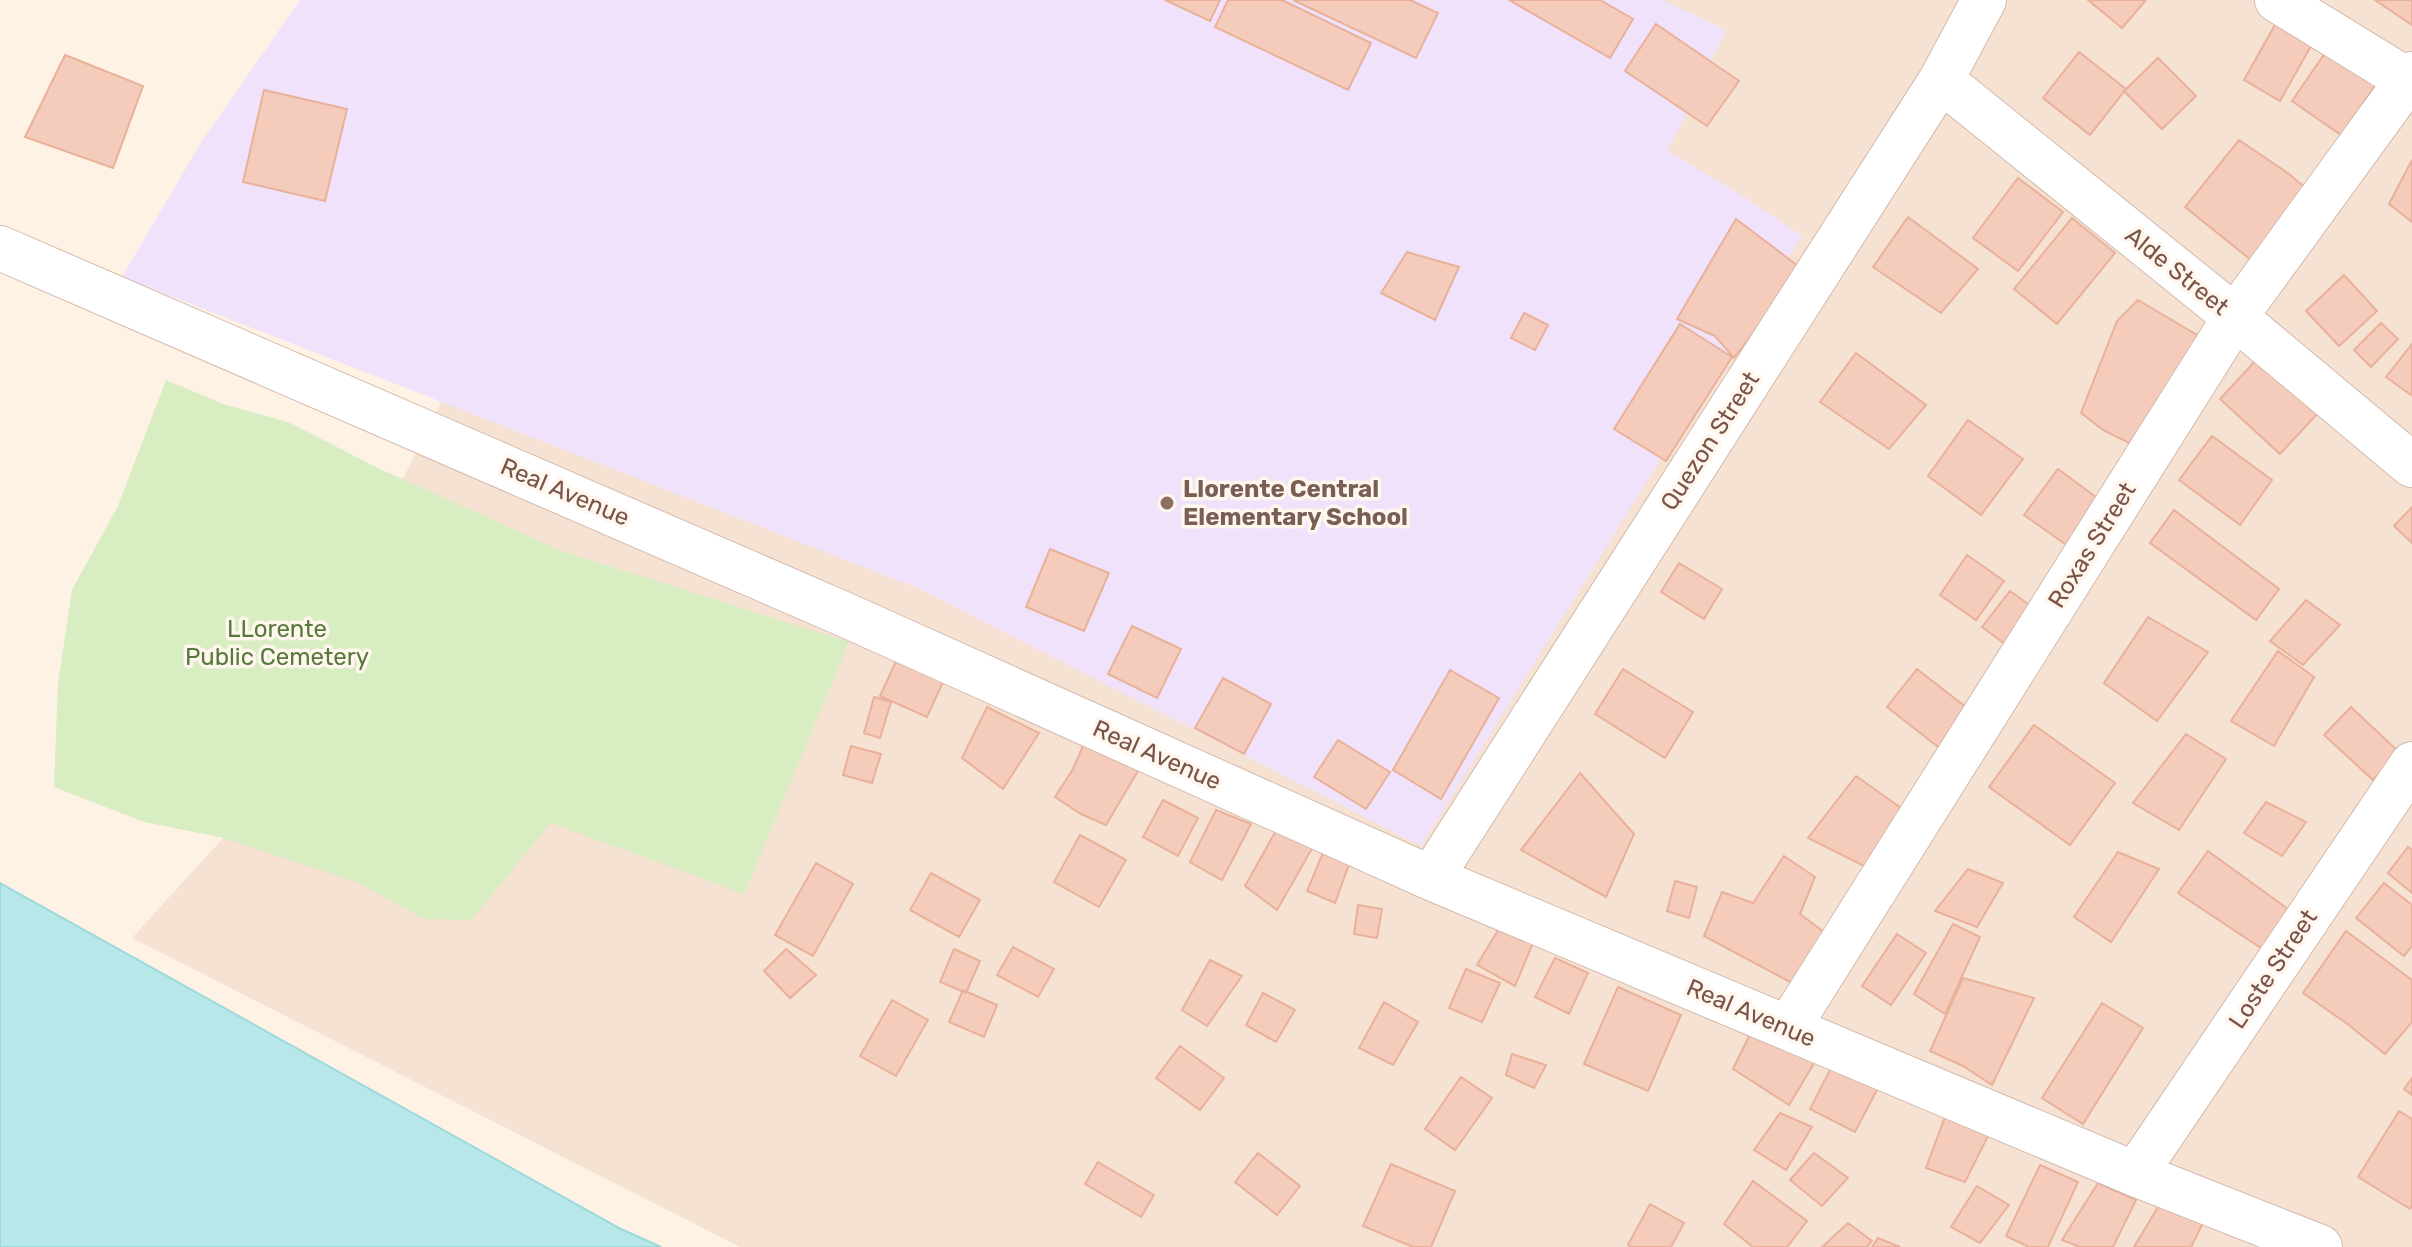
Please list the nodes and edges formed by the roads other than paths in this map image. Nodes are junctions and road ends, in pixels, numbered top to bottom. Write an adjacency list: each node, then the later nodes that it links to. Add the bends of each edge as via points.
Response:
1 (1984, 0): 4 (street, Quezon Street)
2 (2277, 0): 3 (street)
3 (2411, 79): 6 (street, Roxas Street)
4 (1941, 80): 6 (street, Alde Street); 9 (street, Quezon Street)
5 (0, 248): 9 (street, Real Avenue, via 848,616)
6 (2235, 317): 7 (street, Alde Street); 10 (street, Roxas Street)
7 (2412, 465)
8 (2412, 764): 11 (street, Loste Street)
9 (1431, 878): 10 (street, Real Avenue)
10 (1788, 1028): 11 (street, Real Avenue)
11 (2135, 1174): 12 (street, Real Avenue)
12 (2307, 1244)

